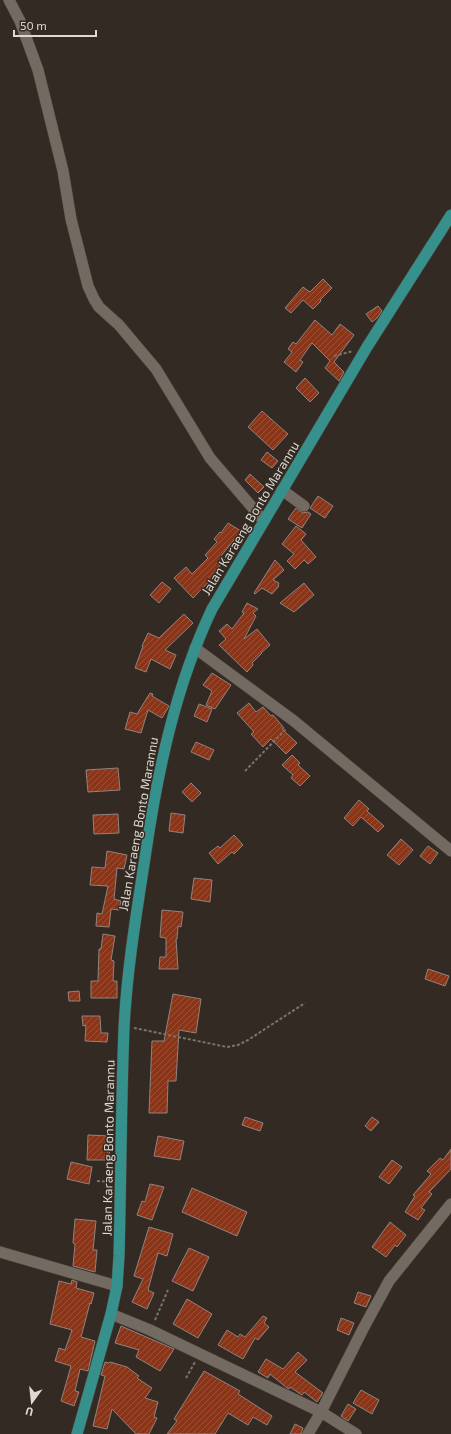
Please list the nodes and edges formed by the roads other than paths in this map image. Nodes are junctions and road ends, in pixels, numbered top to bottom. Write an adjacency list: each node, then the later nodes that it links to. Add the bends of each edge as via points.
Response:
1 (9, 0): 5 (street, via 20,21 38,70 53,126 77,247 94,299 156,369 210,458)
2 (451, 215): 3 (main road, Jalan Karaeng Bonto Marannu, via 367,347)
3 (282, 490): 4 (street); 5 (main road, Jalan Karaeng Bonto Marannu)
4 (304, 506)
5 (264, 522): 6 (main road, Jalan Karaeng Bonto Marannu, via 212,609)
6 (195, 648): 7 (street, via 294,721); 10 (main road, Jalan Karaeng Bonto Marannu, via 166,739 136,914 124,1027)
7 (451, 850)
8 (451, 1204): 12 (street, via 389,1281)
9 (0, 1252): 10 (street)
10 (117, 1286): 11 (main road, Jalan Karaeng Bonto Marannu)
11 (111, 1314): 12 (street); 13 (main road, Jalan Karaeng Bonto Marannu)
12 (321, 1412): 14 (street); 15 (street)
13 (77, 1434)
14 (308, 1434)
15 (356, 1434)

